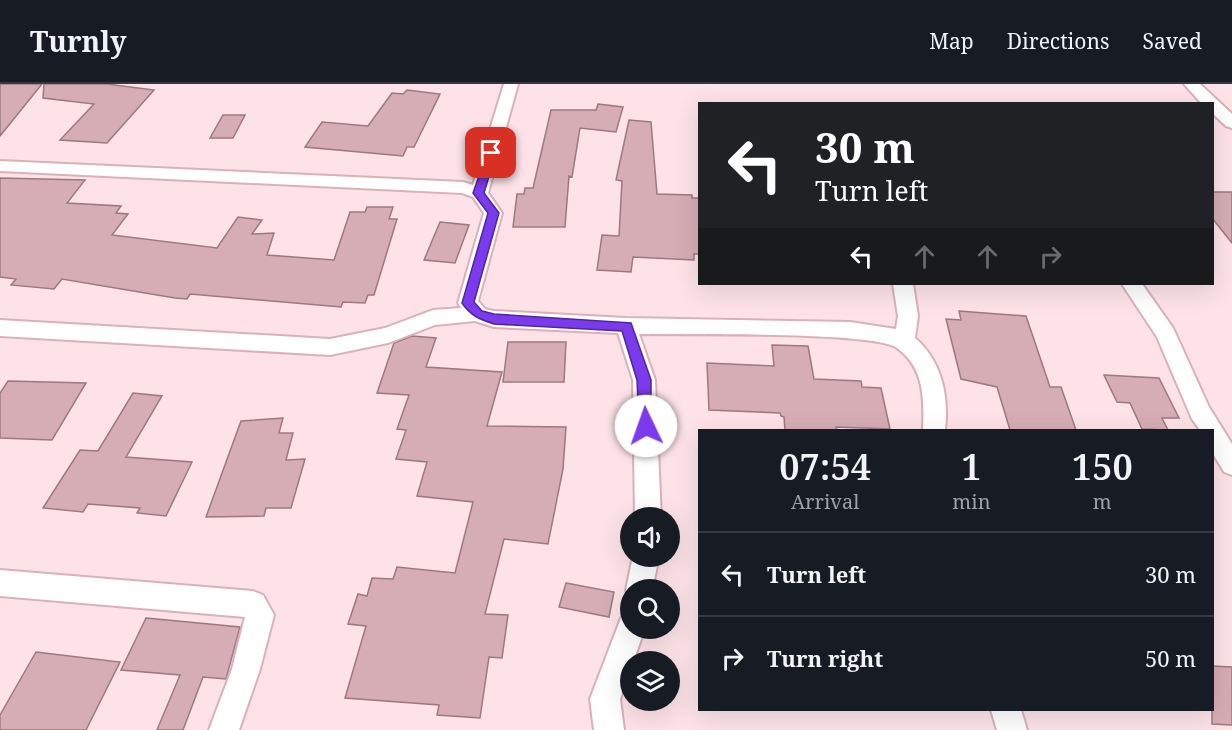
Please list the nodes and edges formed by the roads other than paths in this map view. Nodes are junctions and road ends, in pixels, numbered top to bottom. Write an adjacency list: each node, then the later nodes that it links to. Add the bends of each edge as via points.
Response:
1 (511, 84): 7 (street)
2 (1192, 84): 3 (street)
3 (1210, 102)
4 (1214, 106): 5 (street)
5 (1232, 123)
6 (0, 166): 7 (street, via 463,188)
7 (479, 193): 11 (street, via 494,213 468,303 478,314 494,319)
8 (903, 285): 13 (street, via 908,316)
9 (1133, 285): 15 (street, via 1166,334)
10 (472, 314): 12 (street, via 433,318 388,336 330,347)
11 (626, 326): 13 (street, via 850,330); 18 (street, via 644,380)
12 (0, 328)
13 (904, 341): 14 (street, via 927,371 934,388)
14 (934, 429)
15 (1211, 429)
16 (1214, 434): 17 (street)
17 (1232, 465)
18 (648, 507)
19 (0, 583): 22 (street, via 253,604 260,615)
20 (627, 639): 23 (street, via 605,699)
21 (1006, 711): 24 (street)
22 (224, 730)
23 (609, 730)
24 (1012, 730)

